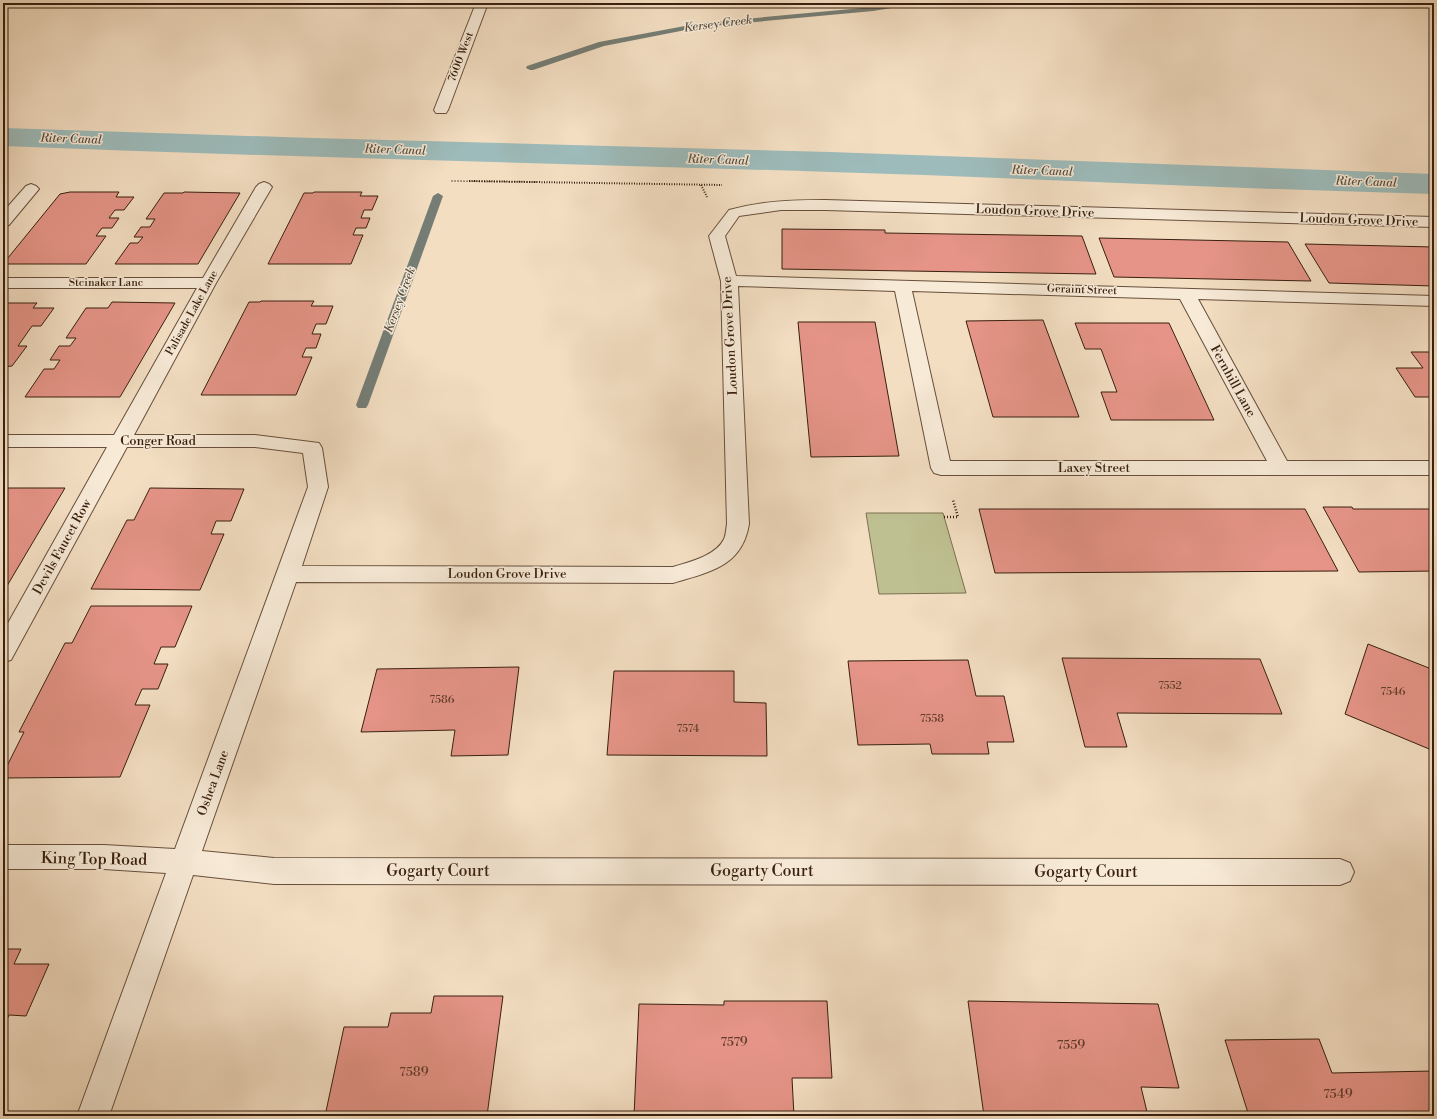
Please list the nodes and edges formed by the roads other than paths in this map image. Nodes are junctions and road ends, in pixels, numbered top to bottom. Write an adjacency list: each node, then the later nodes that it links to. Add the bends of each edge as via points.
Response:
1 (482, 3): 2 (street, 7600 West)
2 (441, 110)
3 (264, 187): 9 (street, Palisade Lake Lane)
4 (31, 189): 5 (street)
5 (3, 222)
6 (1434, 222): 7 (street, Loudon Grove Drive, via 781,205 734,213 718,236)
7 (729, 281): 10 (street, Geraint Street); 18 (street, Loudon Grove Drive, via 738,524 735,539 725,554 673,575)
8 (3, 283): 9 (street, Steinaker Lane)
9 (208, 283): 14 (street, Palisade Lake Lane)
10 (902, 285): 11 (street, Geraint Street); 16 (street, Laxey Street, via 941,468)
11 (1186, 294): 12 (street, Geraint Street); 16 (street, Fernhill Lane)
12 (1434, 301)
13 (3, 441): 14 (street, Conger Road)
14 (121, 441): 15 (street, Conger Road, via 255,440); 19 (street, Devils Faucet Row)
15 (312, 448): 18 (street, Oshea Lane, via 318,486)
16 (1281, 468): 17 (street, Laxey Street)
17 (1434, 468)
18 (288, 574): 21 (street, Oshea Lane)
19 (3, 653)
20 (3, 857): 21 (street, King Top Road, via 104,857)
21 (184, 862): 22 (street, Gogarty Court, via 274,871); 23 (street, Oshea Lane)
22 (1340, 872)
23 (93, 1116)

